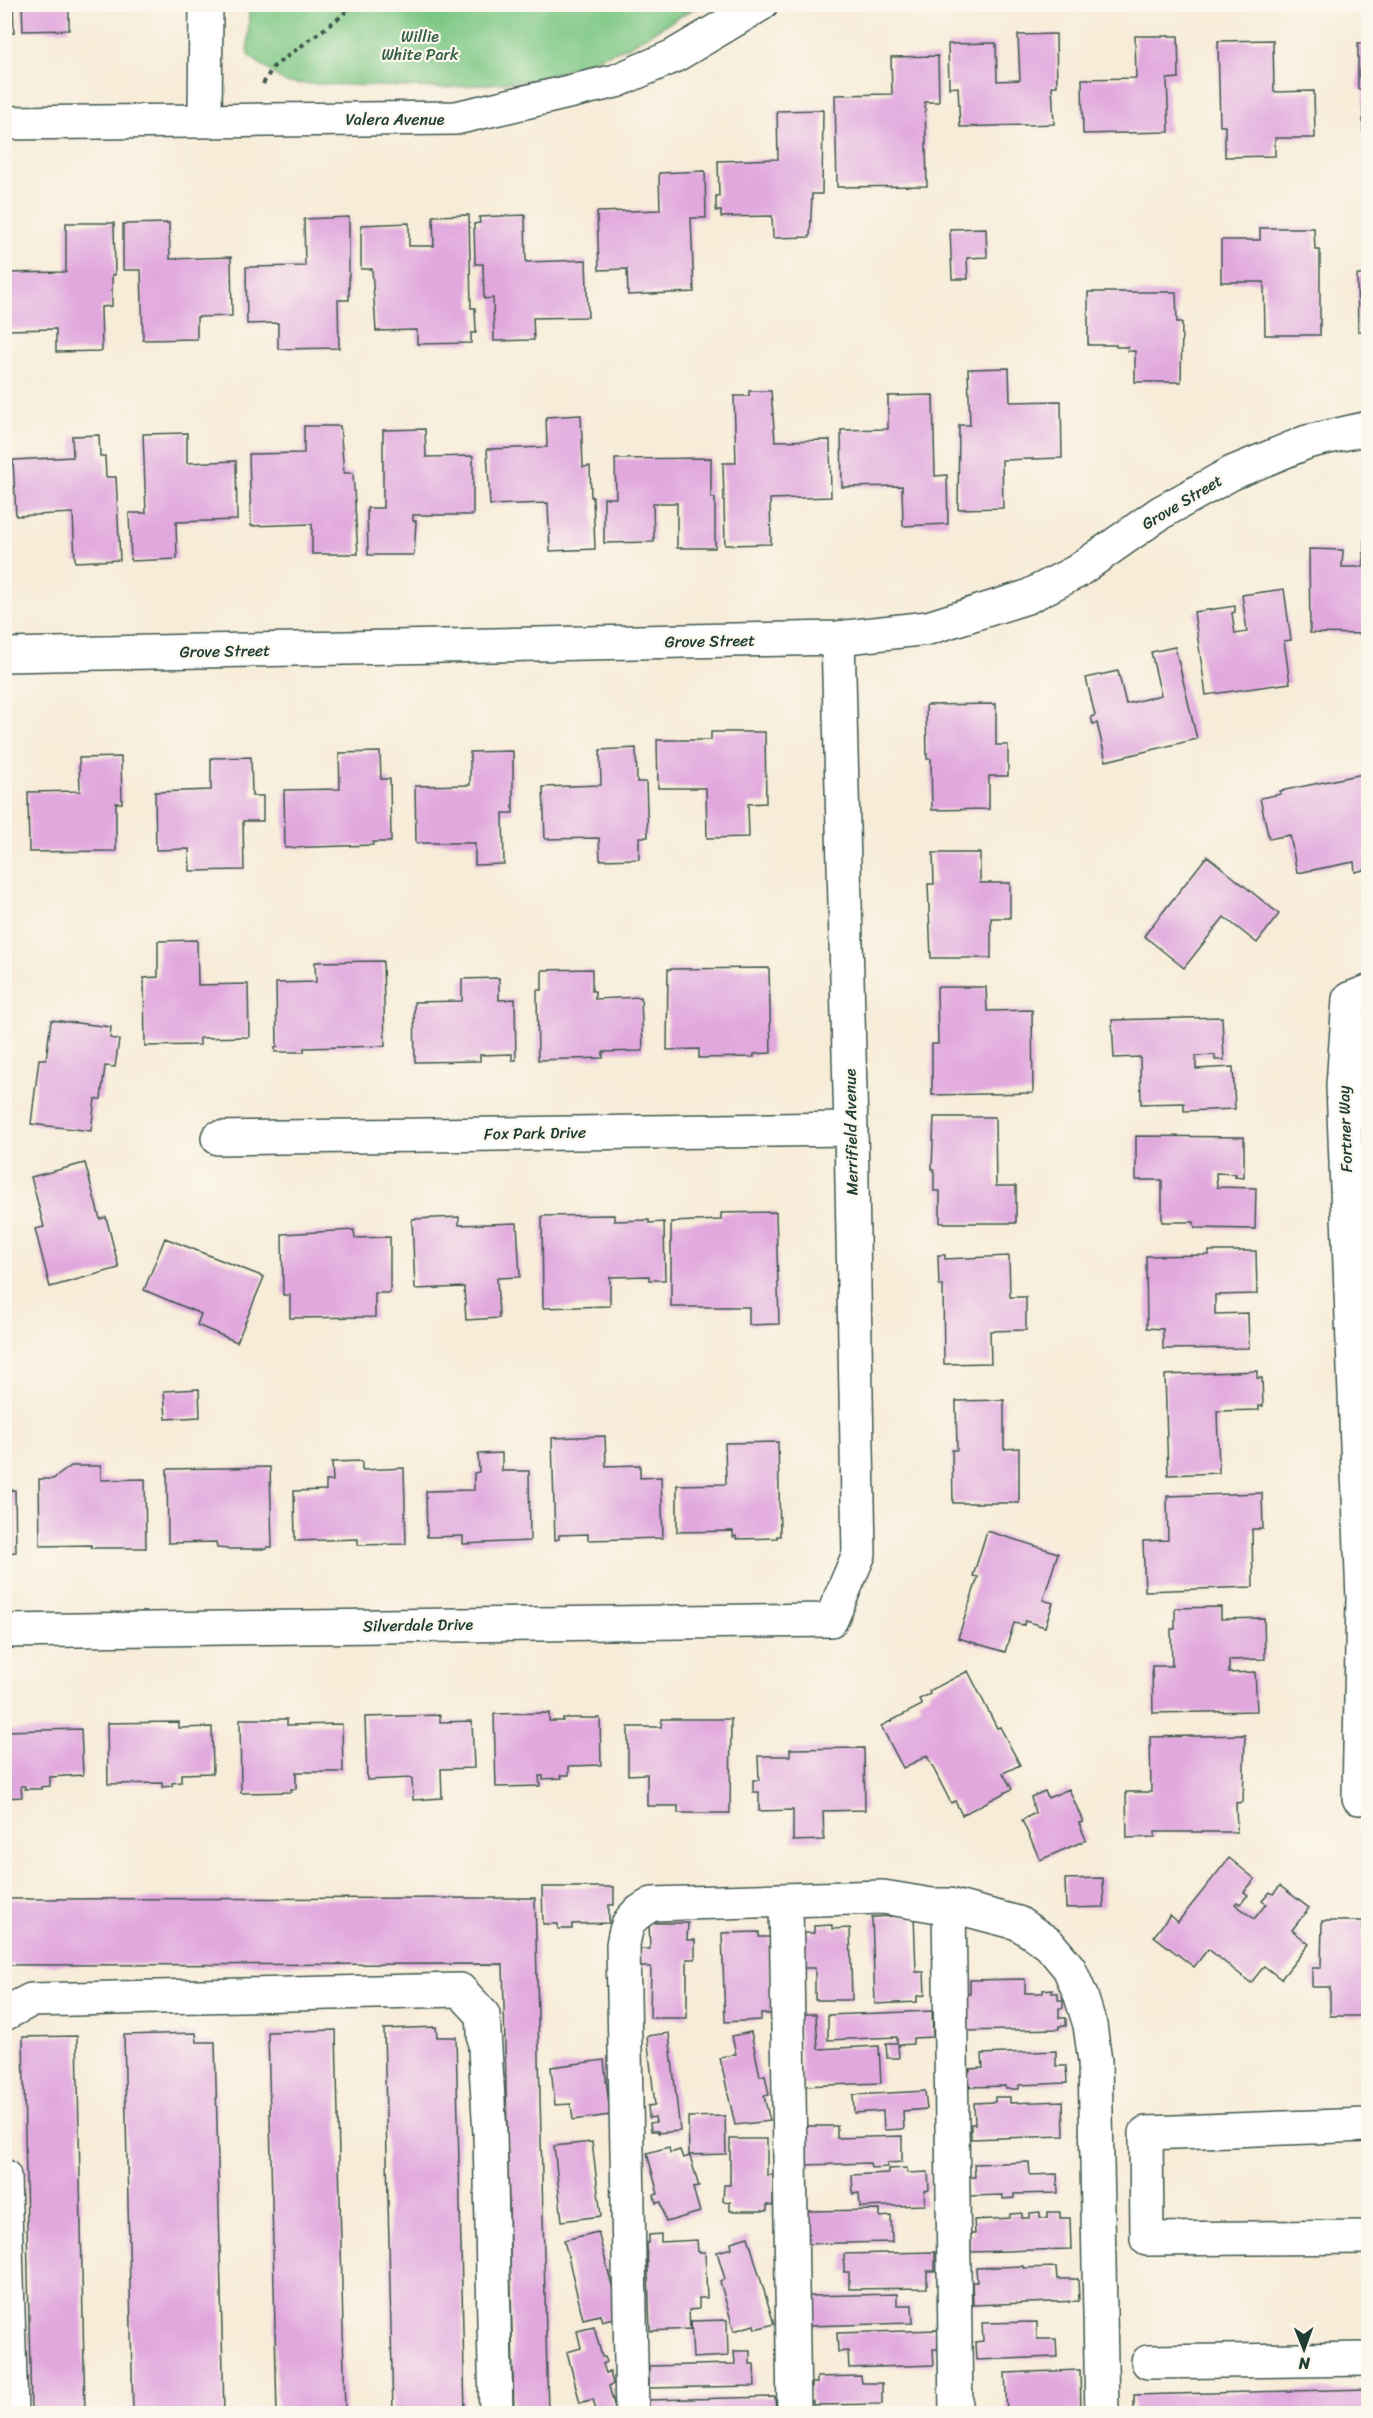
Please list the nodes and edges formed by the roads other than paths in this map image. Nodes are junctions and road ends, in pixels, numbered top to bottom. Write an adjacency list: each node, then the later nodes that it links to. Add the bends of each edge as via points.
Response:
1 (206, 4): 3 (street)
2 (761, 4): 3 (street, Valera Avenue, via 674,56 616,81 456,118)
3 (205, 120): 4 (street, Valera Avenue)
4 (4, 123)
5 (1368, 428): 6 (street, Grove Street, via 1307,442 1232,473 1160,513 1076,572 1028,597 928,627)
6 (838, 638): 7 (street, Grove Street); 9 (street, Merrifield Avenue)
7 (4, 655)
8 (1359, 996): 11 (street, Fortner Way, via 1343,1086)
9 (851, 1129): 10 (street, Fox Park Drive); 12 (street, Merrifield Avenue, via 859,1554)
10 (218, 1138)
11 (1366, 1599): 14 (street, Fortner Way)
12 (831, 1620): 13 (street, Silverdale Drive)
13 (4, 1631)
14 (1359, 1798)
15 (786, 1900): 16 (street, via 883,1897); 25 (street, via 652,1904 626,1925 623,1945); 26 (street)
16 (949, 1905): 27 (street); 28 (street, via 1018,1923 1049,1944 1069,1968 1090,2025 1095,2061)
17 (4, 2014): 24 (street, via 31,2000 460,1990 483,2015 490,2134)
18 (1368, 2125): 20 (street, via 1146,2133 1148,2239)
19 (4, 2176): 23 (street)
20 (1368, 2237)
21 (1368, 2359): 22 (street)
22 (1148, 2362)
23 (11, 2414)
24 (496, 2414)
25 (632, 2414)
26 (794, 2414)
27 (956, 2414)
28 (1102, 2414)

